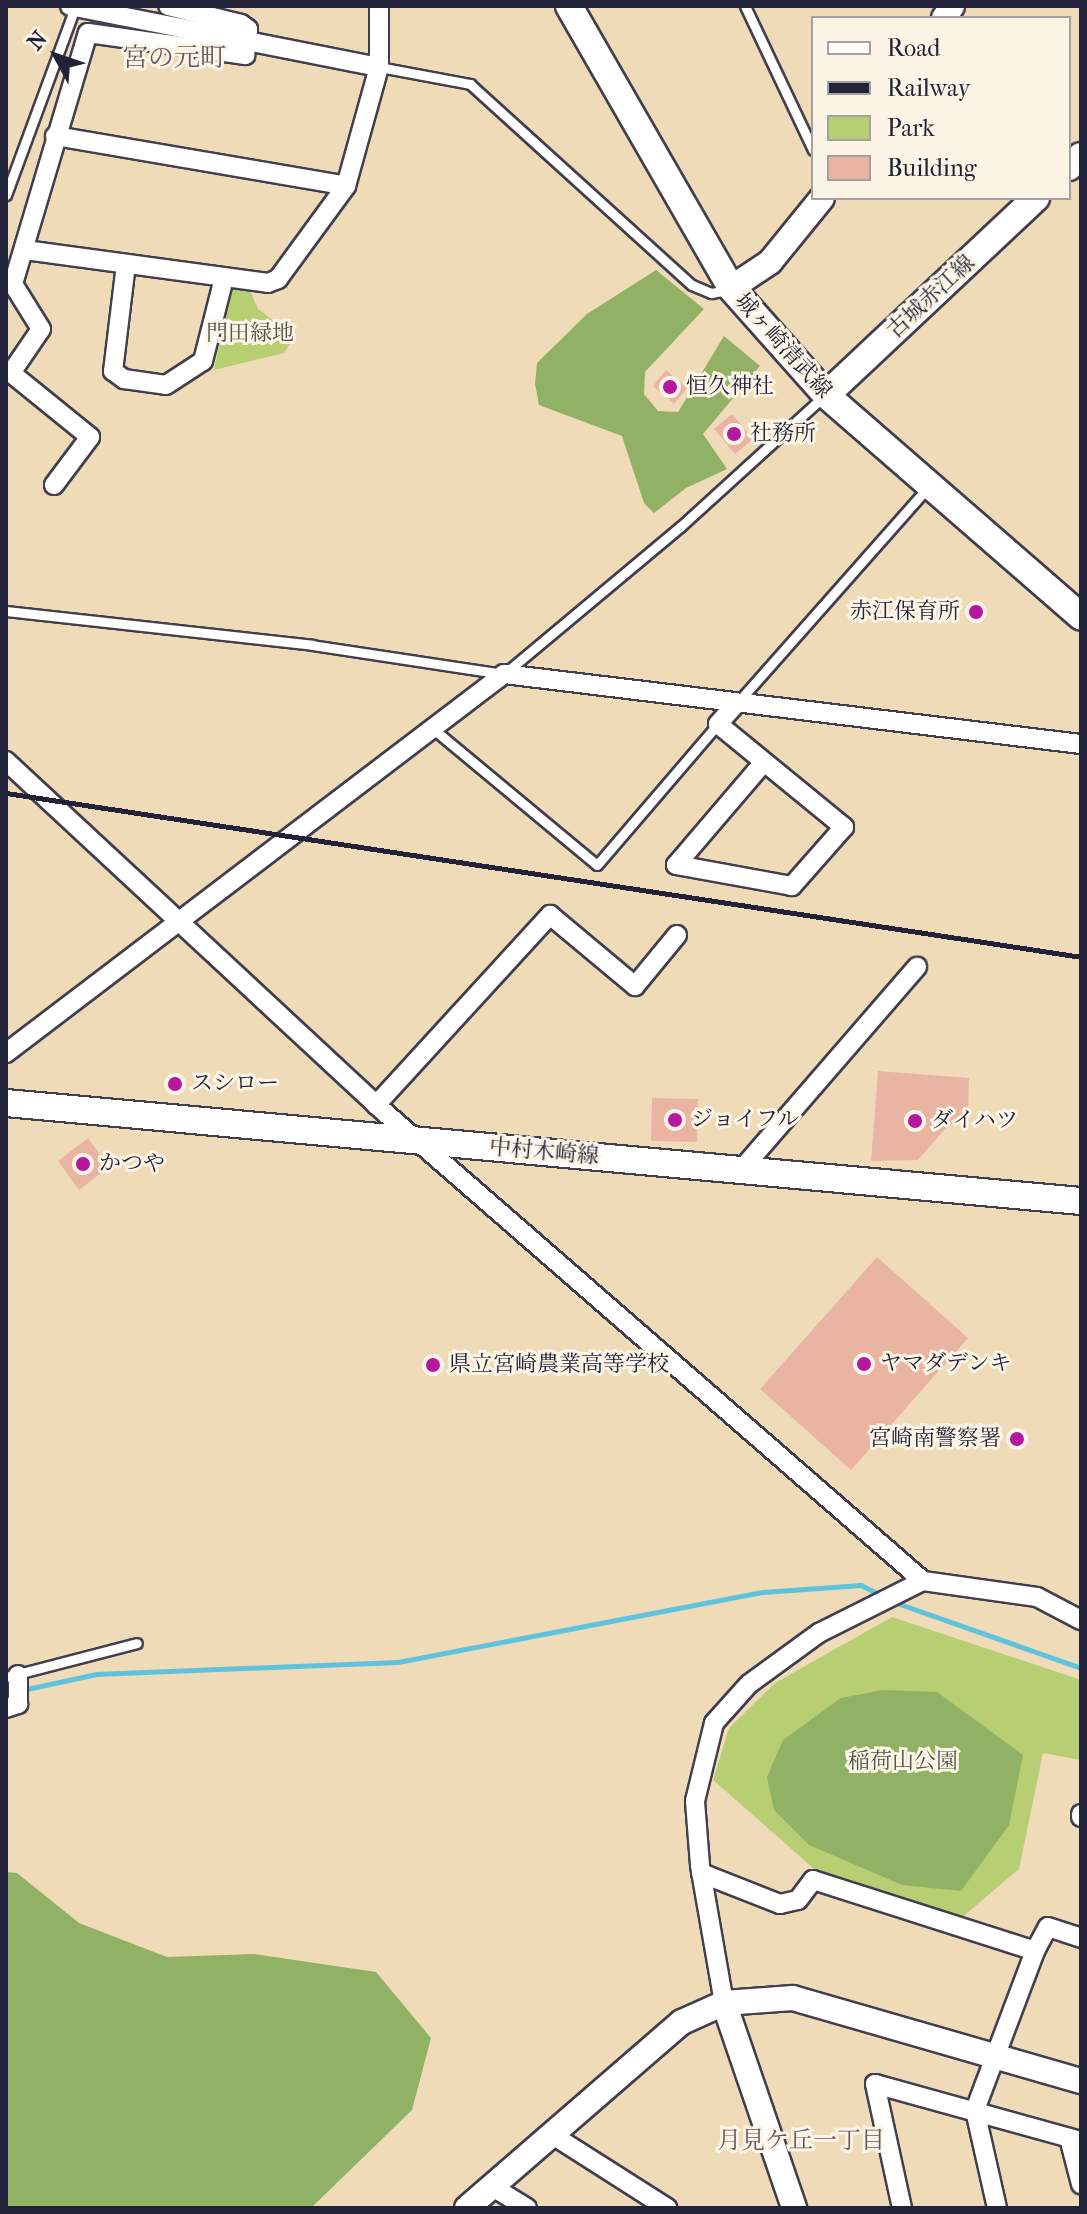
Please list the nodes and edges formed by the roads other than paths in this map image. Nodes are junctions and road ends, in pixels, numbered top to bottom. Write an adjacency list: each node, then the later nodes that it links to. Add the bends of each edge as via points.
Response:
1 (74, 6): 6 (street); 11 (lane)
2 (168, 6): 6 (street, via 241,24 248,29)
3 (379, 6): 7 (street)
4 (569, 6): 17 (main road, 城ヶ崎清武線)
5 (745, 6): 9 (lane)
6 (248, 40): 7 (street); 8 (street, via 245,55 88,33)
7 (379, 67): 10 (street); 17 (lane, via 470,84 692,285 711,293)
8 (55, 136): 10 (street); 14 (street)
9 (811, 146)
10 (346, 186): 16 (street, via 278,279 268,283)
11 (6, 195)
12 (820, 200): 17 (street, via 770,262)
13 (1034, 200): 18 (main road, 古城赤江線)
14 (25, 250): 15 (street); 19 (street, via 13,284 41,329 11,373 90,437)
15 (126, 264): 16 (street); 16 (street, via 113,371 124,379 166,385 203,361)
16 (224, 278)
17 (731, 288): 18 (main road, 城ヶ崎清武線)
18 (826, 395): 20 (main road, 城ヶ崎清武線); 23 (lane, via 680,527)
19 (54, 485)
20 (929, 485): 22 (main road, 城ヶ崎清武線); 24 (lane)
21 (6, 611): 23 (lane, via 312,645)
22 (1081, 617)
23 (504, 674): 24 (street); 26 (street)
24 (736, 704): 25 (street); 27 (street)
25 (718, 724): 26 (lane, via 597,865); 29 (street)
26 (432, 728): 30 (street)
27 (1081, 744)
28 (6, 761): 30 (street)
29 (764, 762): 29 (street, via 844,827 792,886 676,865)
30 (180, 920): 33 (street); 35 (street)
31 (677, 935): 35 (street, via 635,986 550,915)
32 (917, 967): 37 (street)
33 (6, 1053)
34 (6, 1103): 36 (main road, 中村木崎線)
35 (376, 1105): 36 (street)
36 (416, 1140): 37 (main road, 中村木崎線); 39 (street)
37 (741, 1170): 38 (main road, 中村木崎線)
38 (1081, 1201)
39 (923, 1581): 40 (street, via 1037,1597); 44 (street, via 788,1651 714,1723 695,1801)
40 (1081, 1620)
41 (137, 1643): 42 (lane)
42 (12, 1676): 43 (street)
43 (12, 1706)
44 (701, 1873): 46 (street, via 780,1904 798,1900 813,1880); 47 (street)
45 (1081, 1938): 46 (street, via 1048,1927)
46 (1035, 1951): 48 (street)
47 (724, 2003): 48 (street, via 793,1998); 51 (street, via 682,2022); 58 (street)
48 (995, 2056): 49 (street); 50 (street)
49 (1081, 2081)
50 (975, 2110): 52 (street); 59 (street, via 875,2084); 60 (street)
51 (551, 2134): 54 (street); 57 (street)
52 (1075, 2140): 53 (street)
53 (1081, 2184)
54 (491, 2186): 55 (street); 56 (street)
55 (467, 2208)
56 (527, 2208)
57 (666, 2208)
58 (794, 2208)
59 (902, 2208)
60 (997, 2208)

